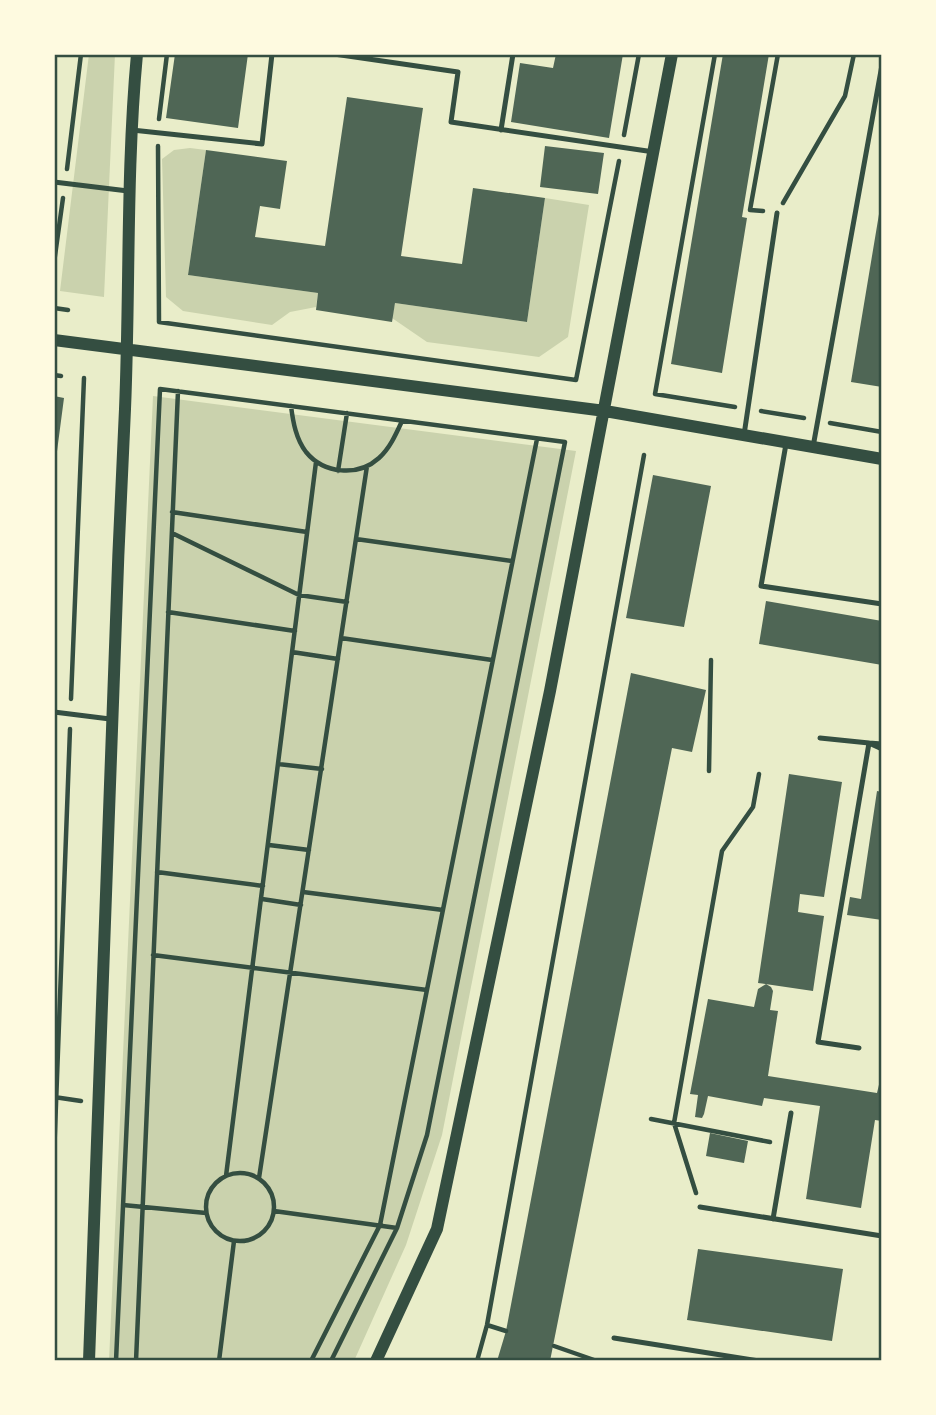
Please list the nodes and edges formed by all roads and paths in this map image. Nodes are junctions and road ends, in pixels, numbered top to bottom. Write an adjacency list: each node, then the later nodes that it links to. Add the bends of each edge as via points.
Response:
1 (81, 54): 18 (path)
2 (137, 54): 13 (street)
3 (167, 54): 15 (path)
4 (272, 54): 15 (lane, via 262,144)
5 (334, 54): 14 (lane, via 458,72 451,122)
6 (513, 54): 14 (lane)
7 (639, 54): 16 (path)
8 (672, 54): 17 (street)
9 (715, 54): 31 (path, via 655,394)
10 (778, 54): 22 (path, via 750,210)
11 (854, 54): 22 (path, via 845,96)
12 (882, 65): 35 (lane)
13 (130, 130): 15 (lane); 21 (street)
14 (501, 130): 16 (lane)
15 (157, 132): 16 (path, via 159,322 576,380)
16 (621, 148): 17 (lane)
17 (654, 152): 32 (street)
18 (66, 172)
19 (54, 182): 21 (lane)
20 (64, 185): 23 (path)
21 (130, 191): 27 (street)
22 (777, 213): 31 (lane)
23 (54, 263)
24 (54, 308): 25 (path)
25 (68, 310)
26 (54, 340): 27 (street)
27 (127, 350): 32 (street); 63 (street)
28 (84, 378): 62 (path)
29 (178, 391): 30 (path); 46 (path); 94 (path, via 160,389)
30 (291, 406): 33 (path); 43 (path, via 298,438)
31 (748, 409): 35 (path); 37 (lane)
32 (605, 411): 37 (street); 114 (street, via 437,1229)
33 (347, 413): 34 (path); 45 (path)
34 (402, 421): 38 (path); 44 (path, via 388,448)
35 (817, 421): 36 (path); 40 (lane)
36 (882, 432)
37 (744, 435): 39 (street)
38 (537, 439): 50 (path); 101 (path, via 565,442 427,1135)
39 (787, 442): 40 (street); 53 (lane, via 761,586)
40 (813, 447): 42 (street)
41 (644, 455): 104 (path)
42 (882, 459)
43 (316, 462): 45 (path); 47 (path)
44 (367, 466): 45 (path); 49 (path)
45 (338, 471)
46 (172, 512): 47 (path); 48 (path)
47 (307, 532): 51 (path)
48 (172, 533): 51 (path); 54 (path)
49 (356, 538): 50 (path); 52 (path)
50 (512, 561): 59 (path)
51 (299, 596): 52 (path); 55 (path)
52 (347, 602): 56 (path)
53 (882, 604)
54 (168, 612): 55 (path); 73 (path)
55 (295, 631): 57 (path)
56 (341, 638): 58 (path); 59 (path)
57 (292, 652): 58 (path); 67 (path)
58 (338, 659): 68 (path)
59 (492, 660): 78 (path)
60 (711, 660): 69 (path)
61 (54, 712): 62 (lane)
62 (70, 714): 63 (lane); 83 (path)
63 (111, 719): 86 (street)
64 (820, 738): 65 (lane)
65 (869, 743): 66 (lane); 84 (lane, via 818,1042)
66 (882, 747)
67 (278, 764): 68 (path); 71 (path)
68 (322, 769): 72 (path)
69 (709, 771)
70 (759, 774): 89 (path, via 753,807 723,851)
71 (268, 845): 72 (path); 74 (path)
72 (310, 850): 75 (path)
73 (157, 872): 74 (path); 79 (path)
74 (263, 887): 76 (path)
75 (303, 892): 77 (path); 78 (path)
76 (262, 899): 77 (path); 80 (path)
77 (301, 905): 81 (path)
78 (443, 910): 82 (path)
79 (153, 955): 80 (path); 95 (path)
80 (253, 968): 81 (path); 92 (path)
81 (291, 973): 82 (path); 93 (path)
82 (427, 990): 100 (path)
83 (57, 1022): 85 (path)
84 (859, 1048)
85 (56, 1097): 86 (path); 91 (path)
86 (97, 1104): 108 (street)
87 (791, 1114): 90 (lane)
88 (651, 1119): 89 (path)
89 (674, 1123): 90 (path); 96 (path)
90 (786, 1145): 99 (lane)
91 (54, 1158)
92 (226, 1175): 93 (path, via 243,1172); 98 (path, via 206,1196)
93 (259, 1178): 97 (path, via 270,1190)
94 (123, 1205): 95 (path); 109 (path)
95 (142, 1207): 98 (path); 110 (path)
96 (700, 1207): 99 (lane)
97 (274, 1211): 100 (path); 103 (path, via 265,1231)
98 (206, 1213): 103 (path, via 214,1230)
99 (773, 1219): 102 (lane)
100 (380, 1225): 101 (path); 112 (path)
101 (397, 1228): 113 (path)
102 (882, 1236)
103 (234, 1241): 111 (path)
104 (487, 1325): 105 (path); 115 (path)
105 (506, 1331)
106 (614, 1338): 117 (lane)
107 (554, 1346): 116 (path)
108 (89, 1361)
109 (116, 1361)
110 (136, 1361)
111 (219, 1361)
112 (311, 1361)
113 (331, 1361)
114 (376, 1361)
115 (477, 1361)
116 (597, 1361)
117 (759, 1361)

